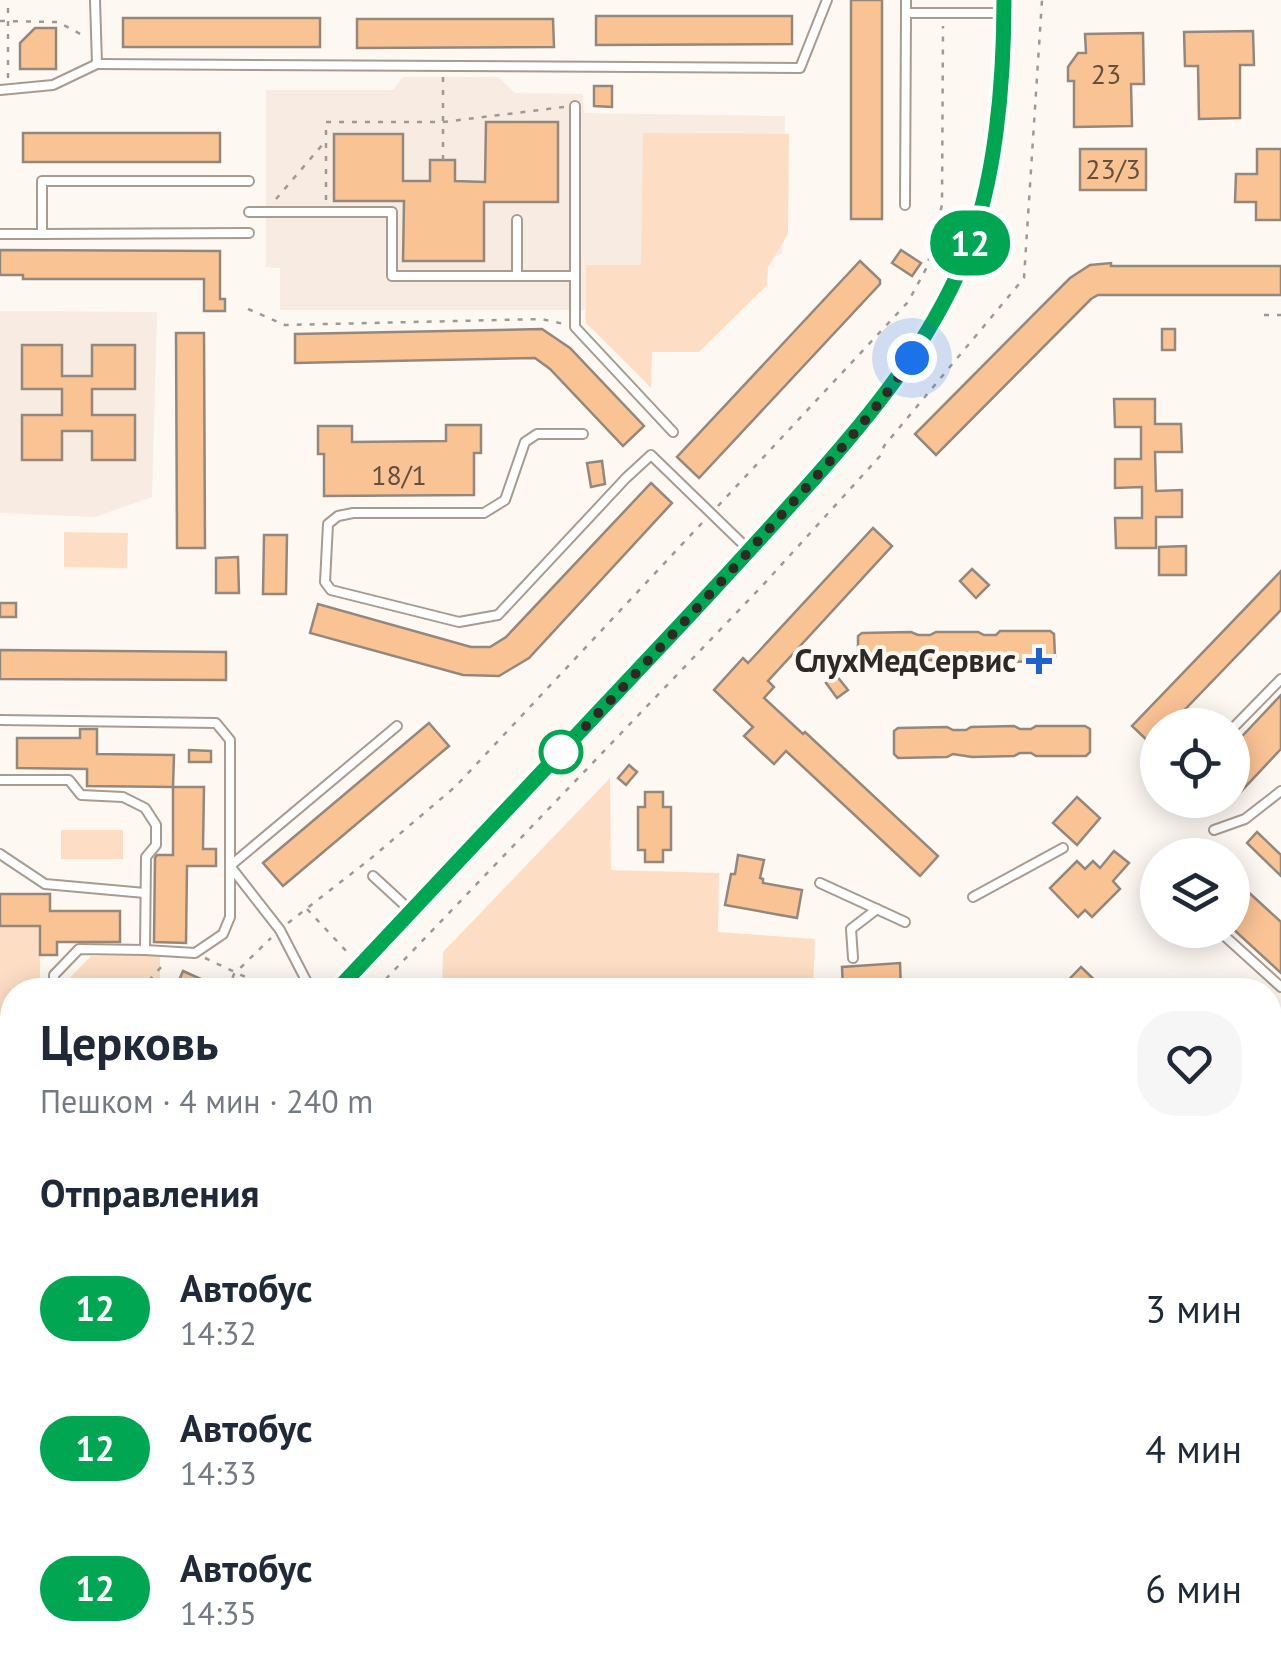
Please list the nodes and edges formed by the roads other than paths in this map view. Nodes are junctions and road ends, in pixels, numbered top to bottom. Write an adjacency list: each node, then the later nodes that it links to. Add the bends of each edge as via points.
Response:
1 (96, 0): 6 (lane)
2 (827, 0): 6 (lane, via 800,68)
3 (906, 0): 5 (lane)
4 (1004, 7): 5 (lane); 20 (street, via 988,183 964,259 893,386)
5 (906, 13): 10 (lane)
6 (97, 64): 7 (lane, via 53,85)
7 (4, 89)
8 (575, 106): 17 (lane)
9 (249, 181): 15 (lane, via 42,181)
10 (905, 205)
11 (249, 212): 16 (lane, via 392,212 392,276)
12 (517, 220): 16 (lane)
13 (249, 233): 15 (lane)
14 (0, 234): 15 (lane)
15 (42, 234)
16 (517, 276): 17 (lane)
17 (575, 276): 18 (lane, via 575,327)
18 (673, 432)
19 (583, 434): 20 (lane, via 537,434 525,442 505,500 484,513 338,516 328,524 325,582 331,590 459,622 498,616 651,455)
20 (750, 550): 36 (street)
21 (1281, 679): 22 (lane)
22 (1250, 711)
23 (0, 720): 30 (lane, via 216,723 230,740)
24 (398, 726): 30 (lane)
25 (0, 780): 33 (lane, via 69,780 81,795 123,797 145,808 156,825 156,844 146,857)
26 (1281, 791): 27 (lane, via 1245,819)
27 (1214, 830)
28 (1063, 848): 34 (lane)
29 (0, 854): 33 (lane, via 45,884)
30 (230, 866): 39 (lane, via 224,934 194,953); 42 (lane, via 280,930)
31 (373, 876): 36 (lane)
32 (820, 883): 35 (lane)
33 (145, 893): 39 (lane)
34 (973, 897)
35 (877, 909): 37 (lane); 40 (lane, via 851,928)
36 (411, 911): 43 (street)
37 (906, 922)
38 (1238, 948): 44 (lane)
39 (145, 950): 41 (lane, via 80,950)
40 (853, 958)
41 (54, 978)
42 (305, 978)
43 (348, 978)
44 (1271, 978)

